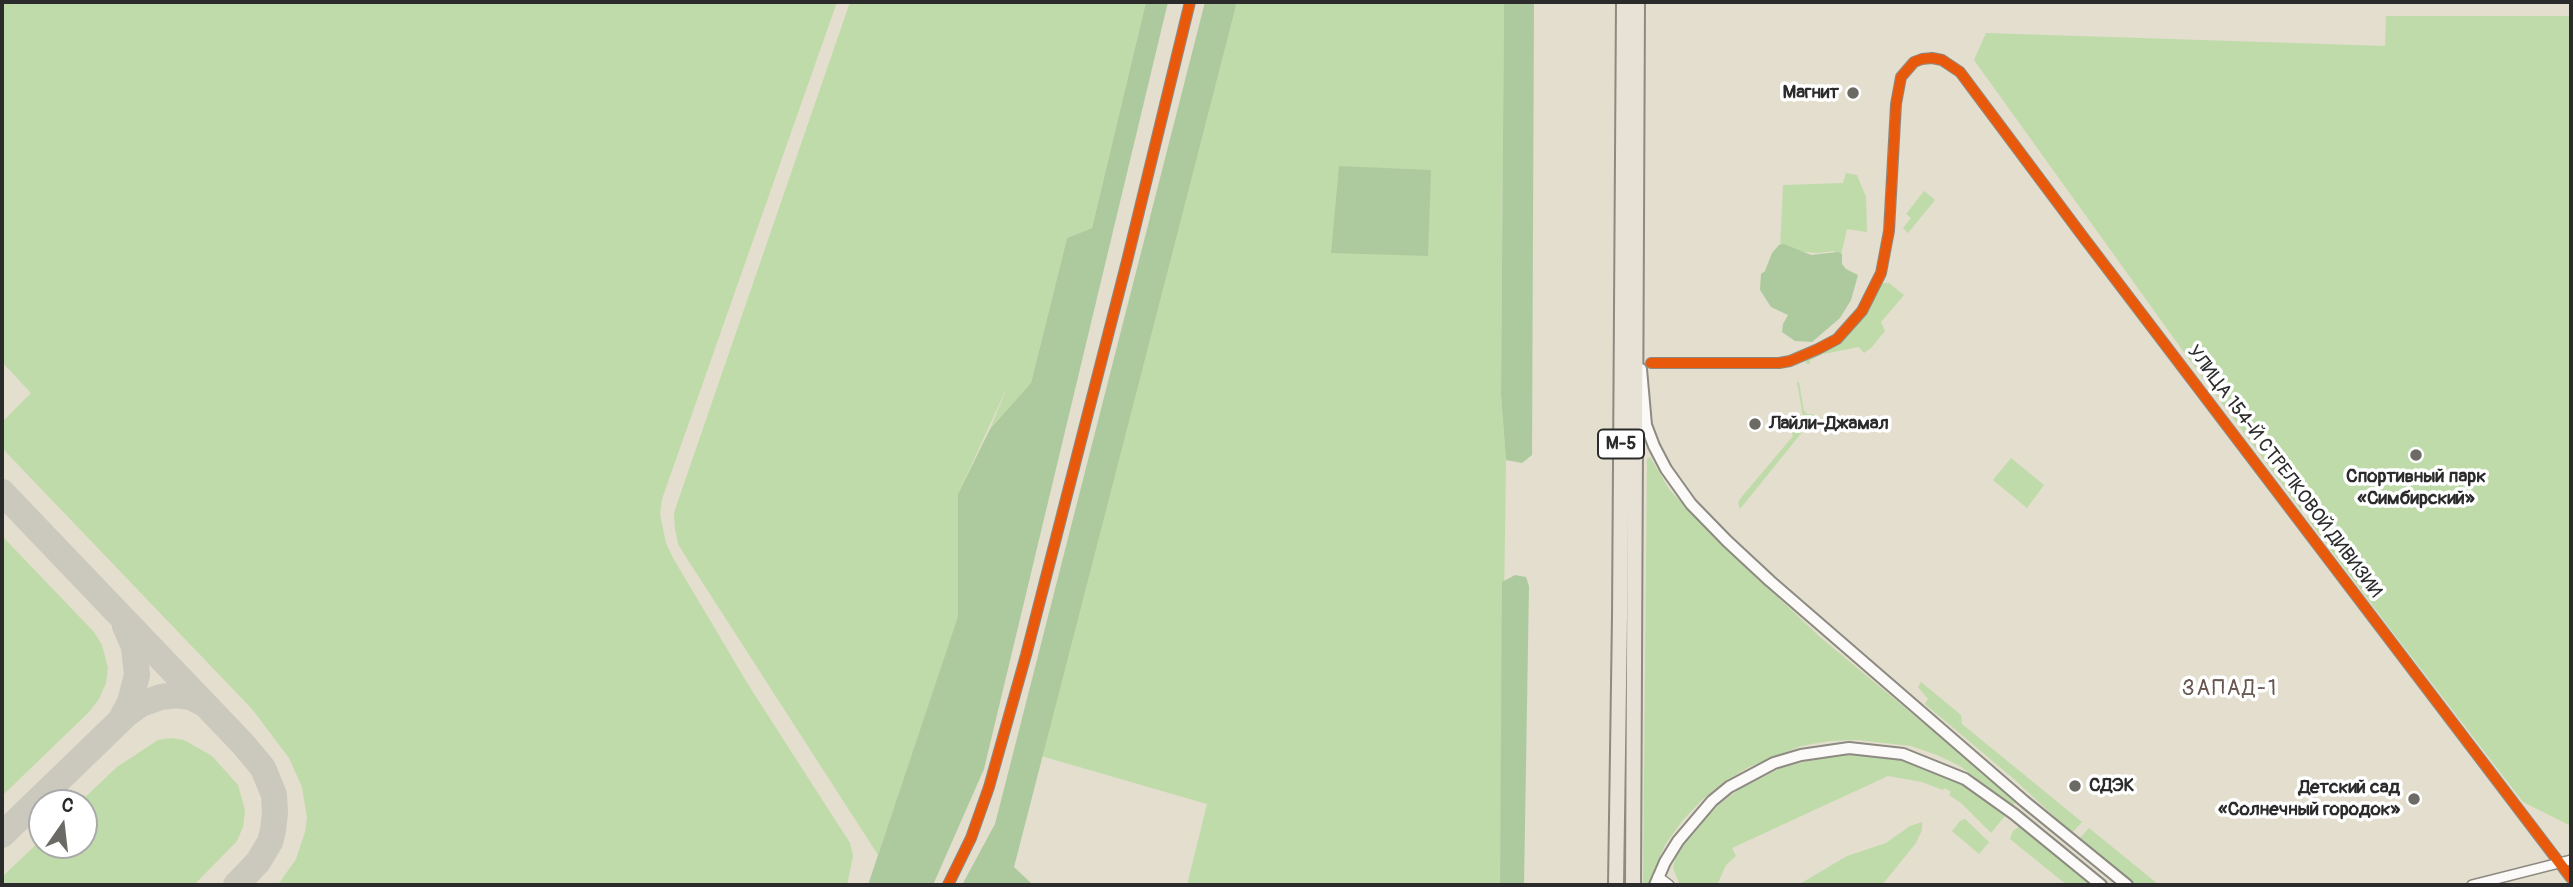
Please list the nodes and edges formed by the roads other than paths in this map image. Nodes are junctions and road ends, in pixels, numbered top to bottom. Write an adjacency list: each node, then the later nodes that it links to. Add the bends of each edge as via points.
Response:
1 (1190, 2): 13 (street, via 1026,656 989,787)
2 (1623, 2): 4 (highway, М-5)
3 (1637, 2): 4 (highway, М-5)
4 (1629, 58): 5 (highway, М-5); 14 (highway, М-5)
5 (1634, 290): 7 (street, via 1646,425 1677,487 1770,581); 15 (highway, М-5)
6 (1651, 363): 10 (street, УЛИЦА 154-Й СТРЕЛКОВОЙ ДИВИЗИИ, via 1779,363 1836,339 1862,311 1881,273 1889,231 1901,77 1914,62 1942,60 1960,72)
7 (2024, 801): 8 (street); 18 (street)
8 (2014, 814): 12 (street, via 1965,779 1903,754 1849,748 1813,752 1751,774 1712,801 1678,841); 17 (street)
9 (2571, 860): 10 (street)
10 (2559, 862): 11 (street, УЛИЦА 154-Й СТРЕЛКОВОЙ ДИВИЗИИ); 19 (street)
11 (2571, 878)
12 (1657, 881): 16 (street)
13 (948, 885)
14 (1616, 885)
15 (1633, 885)
16 (1669, 885)
17 (2101, 885)
18 (2127, 885)
19 (2472, 885)

